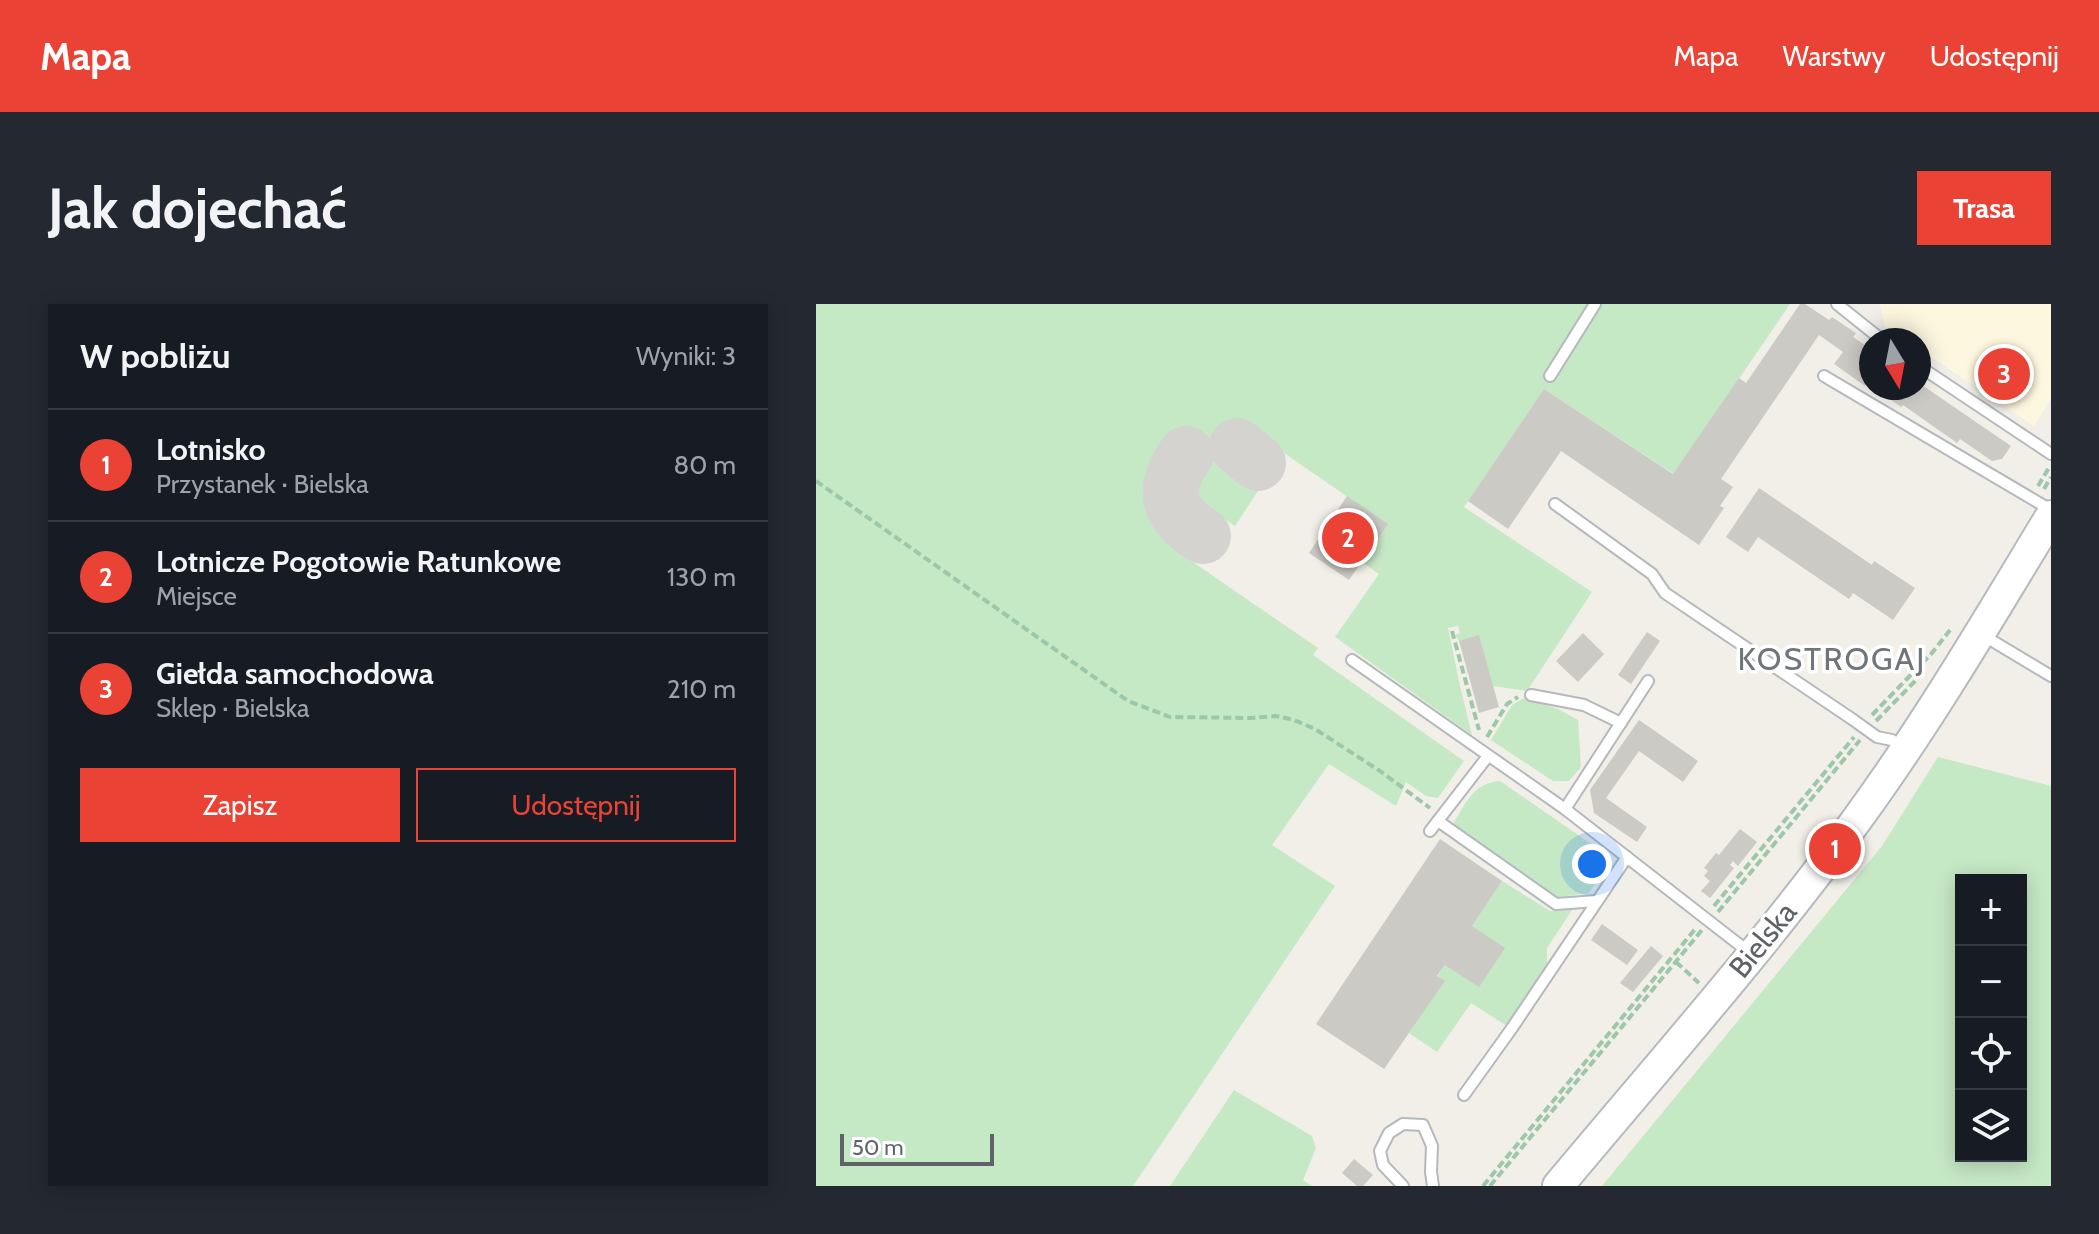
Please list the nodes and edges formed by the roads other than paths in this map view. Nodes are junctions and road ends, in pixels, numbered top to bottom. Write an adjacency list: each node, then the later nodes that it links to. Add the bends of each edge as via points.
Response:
1 (1595, 304): 5 (lane)
2 (1837, 304): 3 (lane)
3 (1867, 328)
4 (1931, 374): 7 (lane)
5 (1550, 376)
6 (1824, 376): 9 (lane)
7 (2051, 454)
8 (1555, 504): 16 (lane, via 1652,574 1665,593 1877,737)
9 (2042, 507): 10 (main road, Bielska)
10 (1967, 628): 12 (lane); 16 (main road, Bielska)
11 (1352, 660): 17 (lane)
12 (2051, 676)
13 (1648, 681): 15 (lane)
14 (1531, 695): 15 (lane, via 1584,705)
15 (1621, 723): 18 (lane)
16 (1905, 748): 23 (main road, Bielska)
17 (1488, 756): 18 (lane); 19 (lane)
18 (1565, 809): 21 (lane)
19 (1440, 819): 20 (lane); 22 (lane, via 1556,904)
20 (1430, 831)
21 (1627, 857): 22 (lane); 23 (lane)
22 (1597, 901): 24 (lane)
23 (1752, 955): 27 (main road, Bielska)
24 (1464, 1095)
25 (1403, 1186): 26 (lane, via 1383,1165 1380,1151 1389,1133 1403,1124 1423,1125 1432,1146)
26 (1433, 1186)
27 (1558, 1186)

